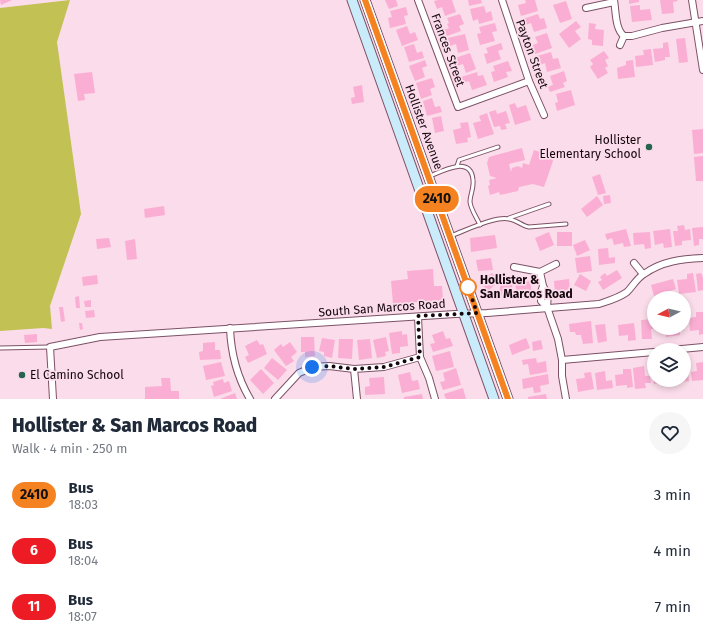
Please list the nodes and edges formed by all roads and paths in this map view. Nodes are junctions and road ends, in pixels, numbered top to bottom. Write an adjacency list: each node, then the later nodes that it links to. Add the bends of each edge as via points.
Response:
1 (352, 0): 31 (main road, Hollister Avenue)
2 (365, 0): 17 (main road, Hollister Avenue)
3 (418, 0): 13 (street, Frances Street, via 458,107)
4 (502, 0): 13 (street, Payton Street)
5 (692, 0): 9 (street)
6 (614, 1): 7 (street); 10 (street, via 618,26)
7 (586, 8)
8 (703, 21): 9 (street)
9 (695, 22): 10 (street); 12 (street)
10 (623, 36): 11 (street)
11 (620, 45)
12 (703, 70)
13 (529, 81): 14 (street, Payton Street)
14 (544, 115)
15 (498, 147): 16 (lane, via 459,160)
16 (457, 166): 17 (lane); 21 (lane, via 471,172 473,180 470,201)
17 (429, 177): 22 (main road, Hollister Avenue)
18 (549, 204): 19 (lane)
19 (508, 218): 20 (lane, via 529,227); 21 (lane)
20 (566, 224)
21 (480, 225): 22 (lane)
22 (450, 236): 30 (main road, Hollister Avenue)
23 (703, 258): 28 (street, South San Marcos Road, via 668,262)
24 (634, 263): 28 (street)
25 (556, 264): 27 (street)
26 (514, 267): 27 (street)
27 (540, 272): 29 (street, via 543,286 547,291)
28 (644, 274): 29 (street, South San Marcos Road, via 627,292 612,300 598,304)
29 (547, 307): 30 (street, South San Marcos Road); 40 (street)
30 (477, 313): 31 (street, South San Marcos Road); 48 (main road, Hollister Avenue)
31 (465, 314): 32 (street, South San Marcos Road); 47 (main road, Hollister Avenue)
32 (418, 316): 33 (street, South San Marcos Road); 39 (street)
33 (230, 328): 35 (street, South San Marcos Road, via 100,337); 43 (street, via 232,355)
34 (703, 346): 37 (street)
35 (50, 347): 36 (lane); 42 (street)
36 (0, 348)
37 (691, 348)
38 (647, 353): 40 (street)
39 (420, 357): 41 (street, via 384,367); 46 (street)
40 (562, 360): 49 (street)
41 (354, 369): 44 (street, via 312,367 299,373); 45 (street)
42 (53, 399)
43 (250, 399)
44 (275, 399)
45 (357, 399)
46 (436, 399)
47 (494, 399)
48 (508, 399)
49 (566, 399)

